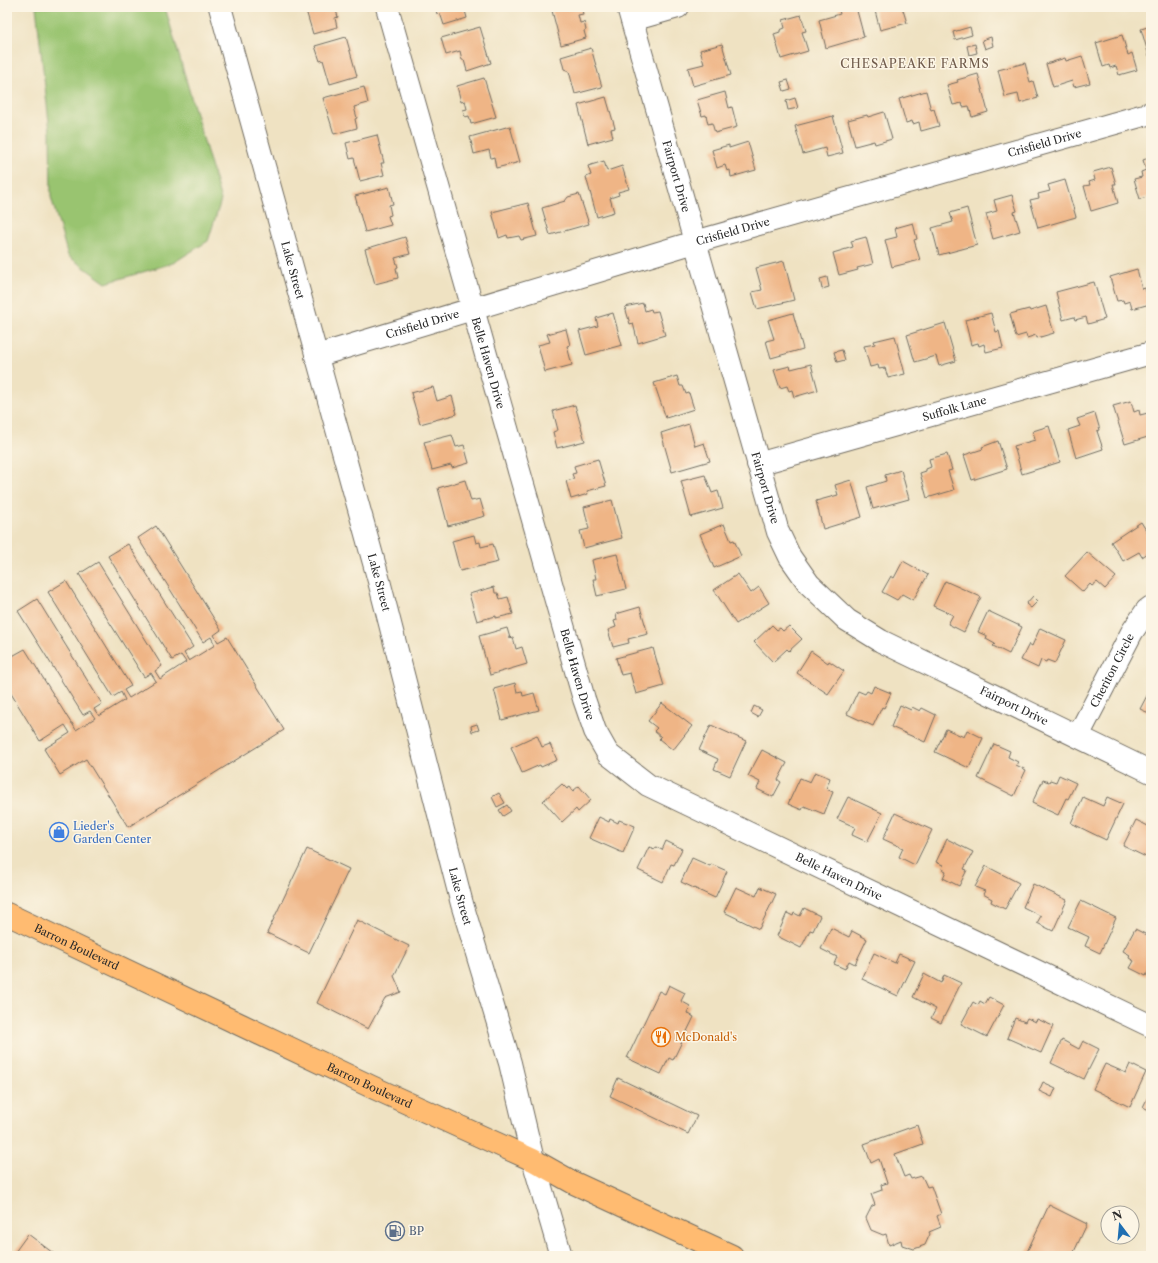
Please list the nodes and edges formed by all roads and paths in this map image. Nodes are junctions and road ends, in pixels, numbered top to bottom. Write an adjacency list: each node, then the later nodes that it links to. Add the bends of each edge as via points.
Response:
1 (220, 7): 9 (street, Lake Street)
2 (387, 7): 7 (street, Belle Haven Drive)
3 (678, 7): 4 (street)
4 (630, 13): 6 (street, Fairport Drive)
5 (1151, 112): 6 (street, Crisfield Drive)
6 (695, 242): 7 (street, Crisfield Drive); 10 (street, Fairport Drive)
7 (473, 309): 9 (street, Crisfield Drive); 15 (street, Belle Haven Drive, via 584,699 595,731 608,754 648,785)
8 (1151, 353): 10 (street, Suffolk Lane)
9 (316, 356): 16 (street, Lake Street, via 379,582 462,904 510,1063)
10 (758, 464): 12 (street, Fairport Drive, via 778,532 790,557 809,584 847,620 881,641)
11 (1151, 607): 12 (street, Cheriton Circle, via 1132,632)
12 (1078, 736): 13 (street, Fairport Drive)
13 (1151, 772)
14 (7, 914): 16 (main road, Barron Boulevard, via 372,1087)
15 (1151, 1026)
16 (533, 1160): 17 (street, Lake Street); 18 (main road, Barron Boulevard, via 574,1183)
17 (561, 1256)
18 (732, 1256)

